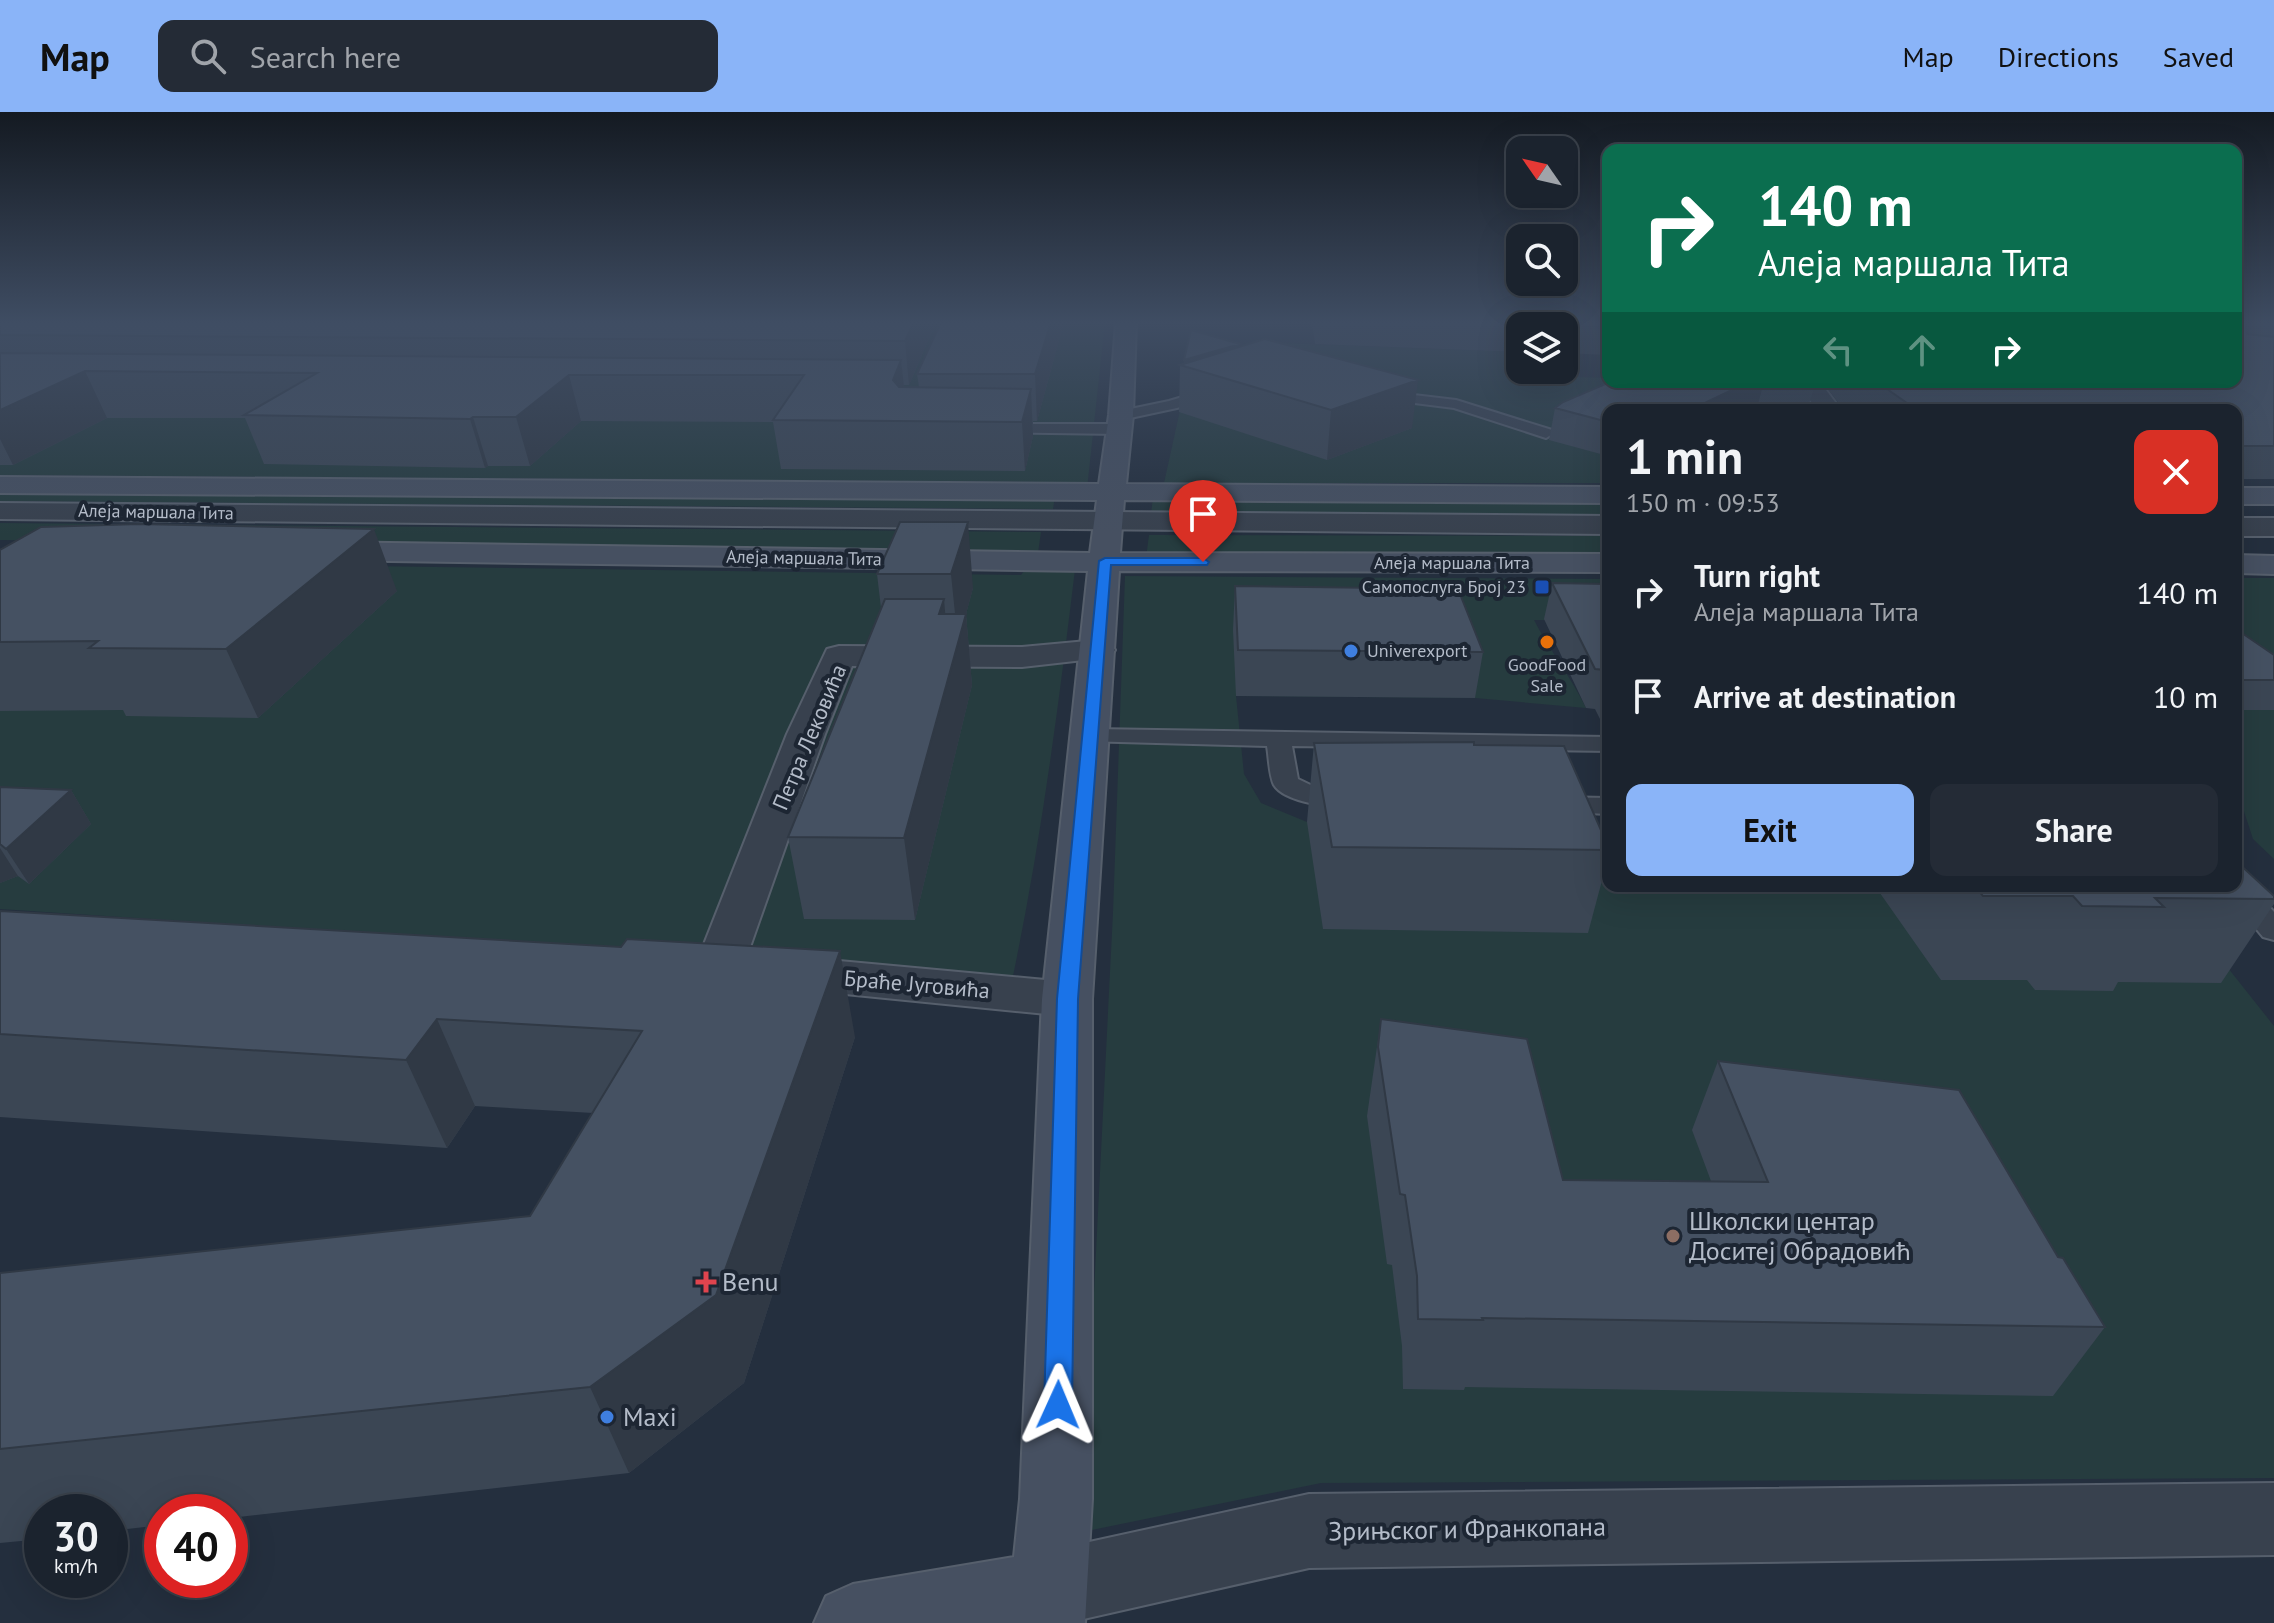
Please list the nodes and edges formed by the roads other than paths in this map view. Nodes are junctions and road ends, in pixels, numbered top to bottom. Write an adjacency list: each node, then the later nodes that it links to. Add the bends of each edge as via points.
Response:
1 (1122, 393): 5 (street)
2 (1211, 393): 5 (lane)
3 (1368, 393): 6 (lane, via 1456,404)
4 (1550, 413): 6 (lane)
5 (1120, 422): 7 (lane); 13 (street)
6 (1523, 426): 8 (lane)
7 (974, 429)
8 (1546, 433)
9 (0, 485): 13 (street, Алеја маршала Тита)
10 (1602, 495): 13 (street, Алеја маршала Тита)
11 (2242, 496): 12 (street)
12 (2274, 496)
13 (1110, 508): 14 (street, Алеја маршала Тита); 15 (street, Алеја маршала Тита); 19 (street)
14 (0, 511)
15 (1602, 525)
16 (2242, 527): 17 (street)
17 (2274, 527)
18 (286, 551): 19 (street, Алеја маршала Тита)
19 (1105, 561): 20 (street, Алеја маршала Тита); 23 (street)
20 (1602, 563)
21 (2242, 564): 22 (street)
22 (2274, 565)
23 (1098, 650): 24 (street); 33 (street, Петра Лековића, via 1022,657 839,656)
24 (1092, 736): 25 (lane); 34 (street)
25 (1278, 739): 26 (lane); 27 (lane, via 1286,783 1335,800)
26 (1602, 744)
27 (1373, 801)
28 (1530, 804): 29 (lane)
29 (1602, 806)
30 (2240, 892): 31 (lane)
31 (2274, 930)
32 (672, 964): 33 (street, Браће Југовића)
33 (719, 967): 34 (street, Браће Југовића)
34 (1067, 999): 36 (street, via 1056,1499)
35 (2274, 1519): 36 (street, Зрињског и Франкопана, via 1309,1531)
36 (1047, 1606): 37 (street, Зрињског и Франкопана)
37 (853, 1623)

